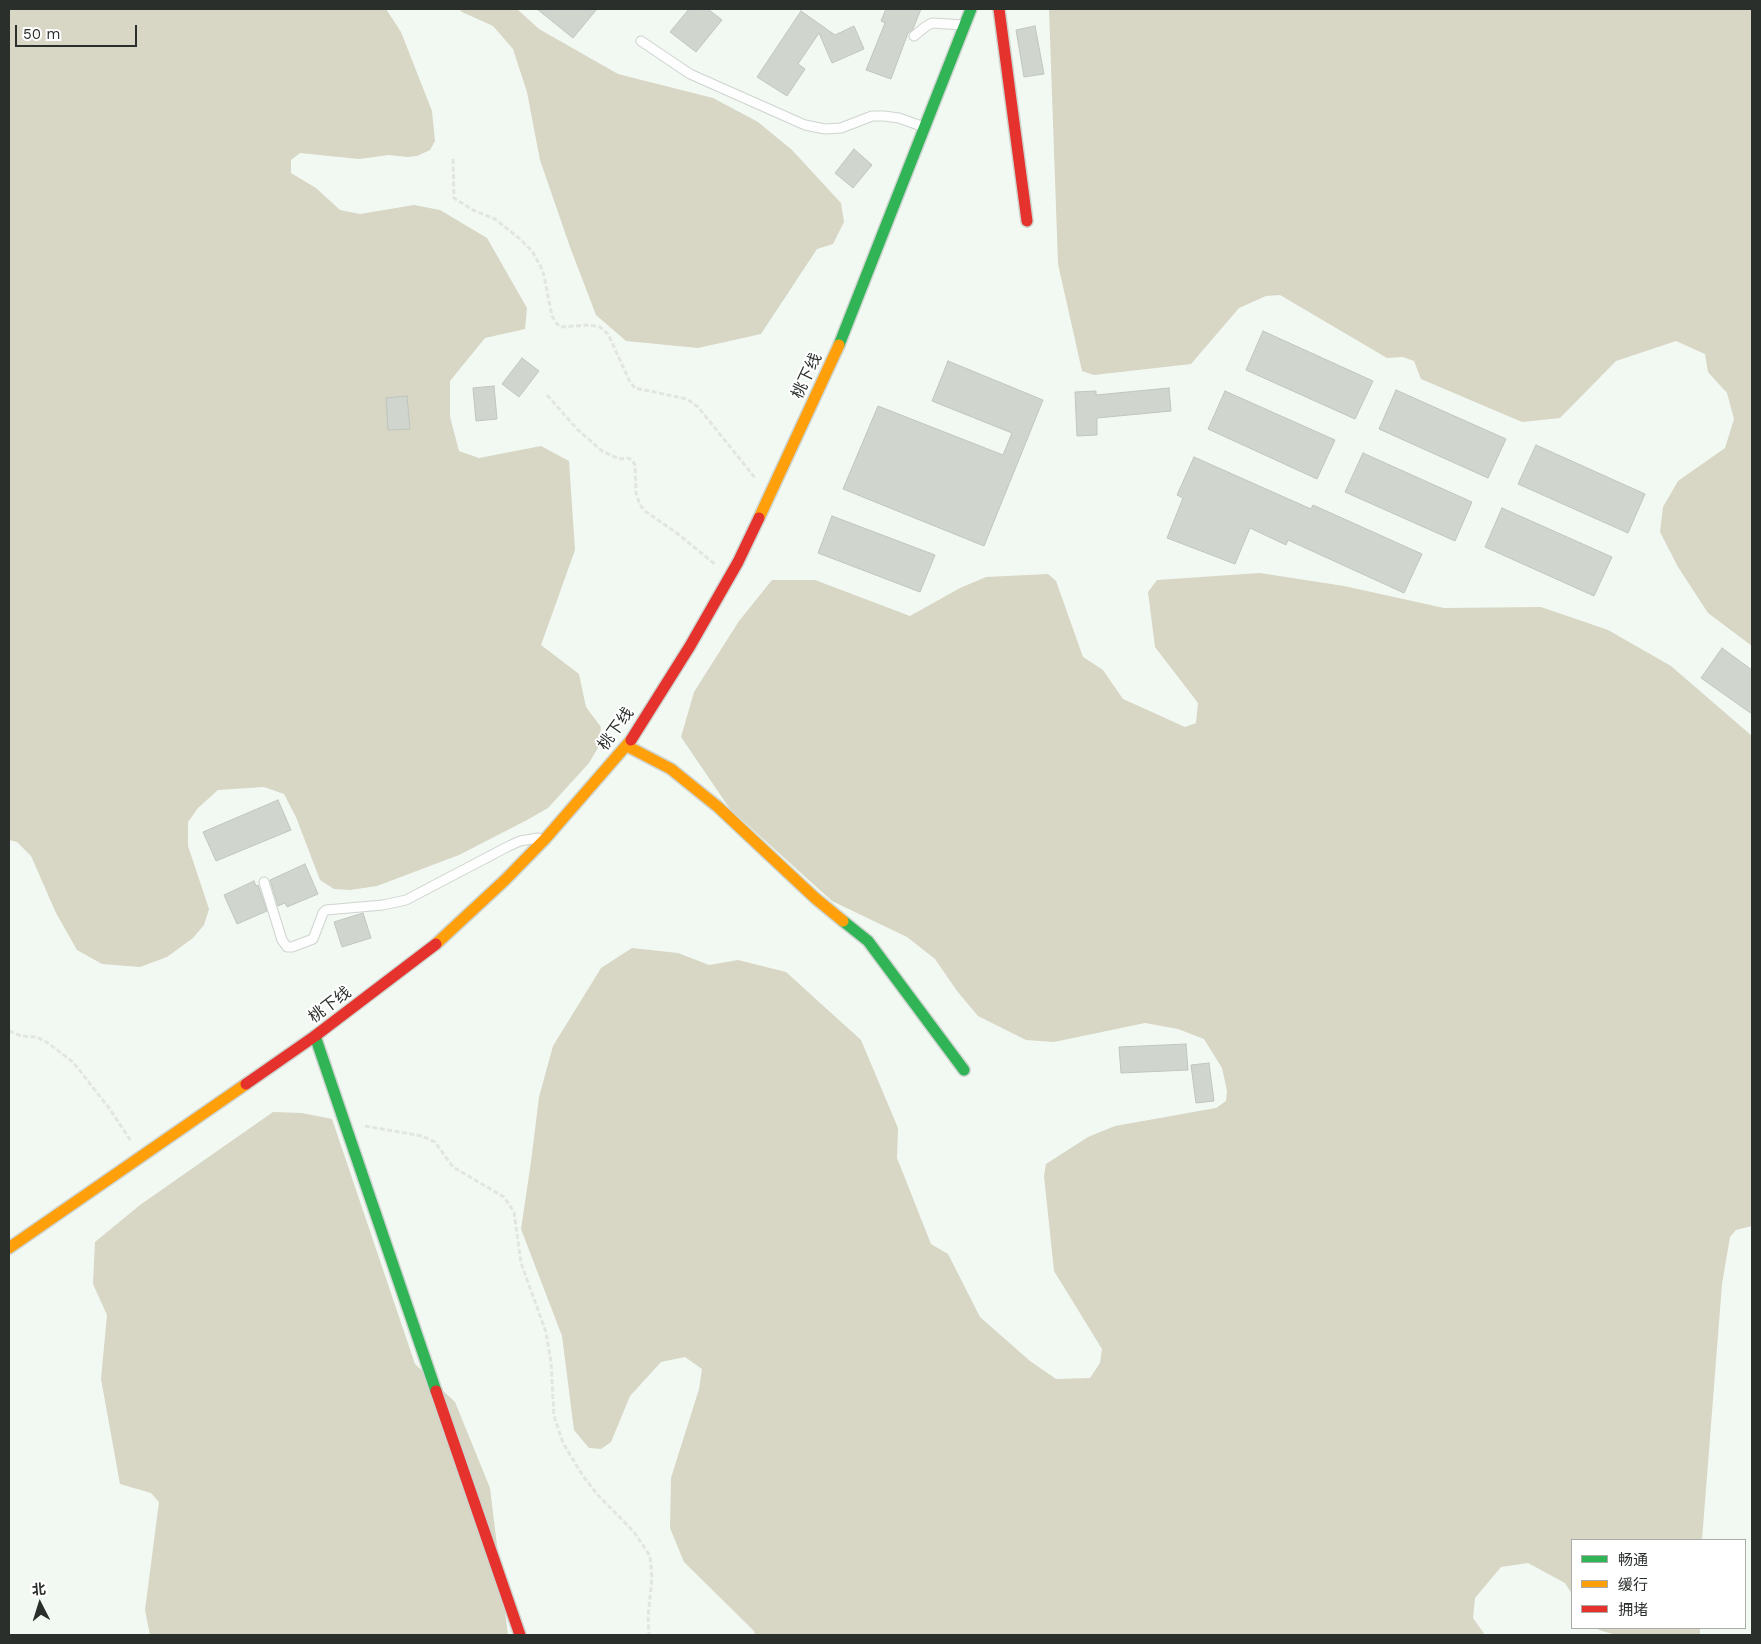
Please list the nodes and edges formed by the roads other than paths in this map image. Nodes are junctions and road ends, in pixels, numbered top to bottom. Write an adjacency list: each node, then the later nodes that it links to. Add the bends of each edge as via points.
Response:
1 (971, 9): 3 (main road, 桃下线)
2 (999, 9): 7 (main road)
3 (964, 25): 4 (lane, via 932,24); 6 (main road, 桃下线)
4 (914, 36)
5 (642, 41): 6 (lane, via 690,74 805,125 841,128 878,116 899,118)
6 (924, 128): 8 (main road, 桃下线, via 841,340 738,562)
7 (1027, 221)
8 (628, 746): 9 (main road, 桃下线); 12 (main road, via 671,769 718,807 815,898 868,941)
9 (546, 838): 10 (lane, via 514,844 406,900 326,910 312,939 292,947 282,940); 11 (main road, 桃下线, via 428,952)
10 (264, 882)
11 (315, 1036): 13 (main road, 桃下线); 14 (main road)
12 (964, 1070)
13 (9, 1248)
14 (520, 1635)

